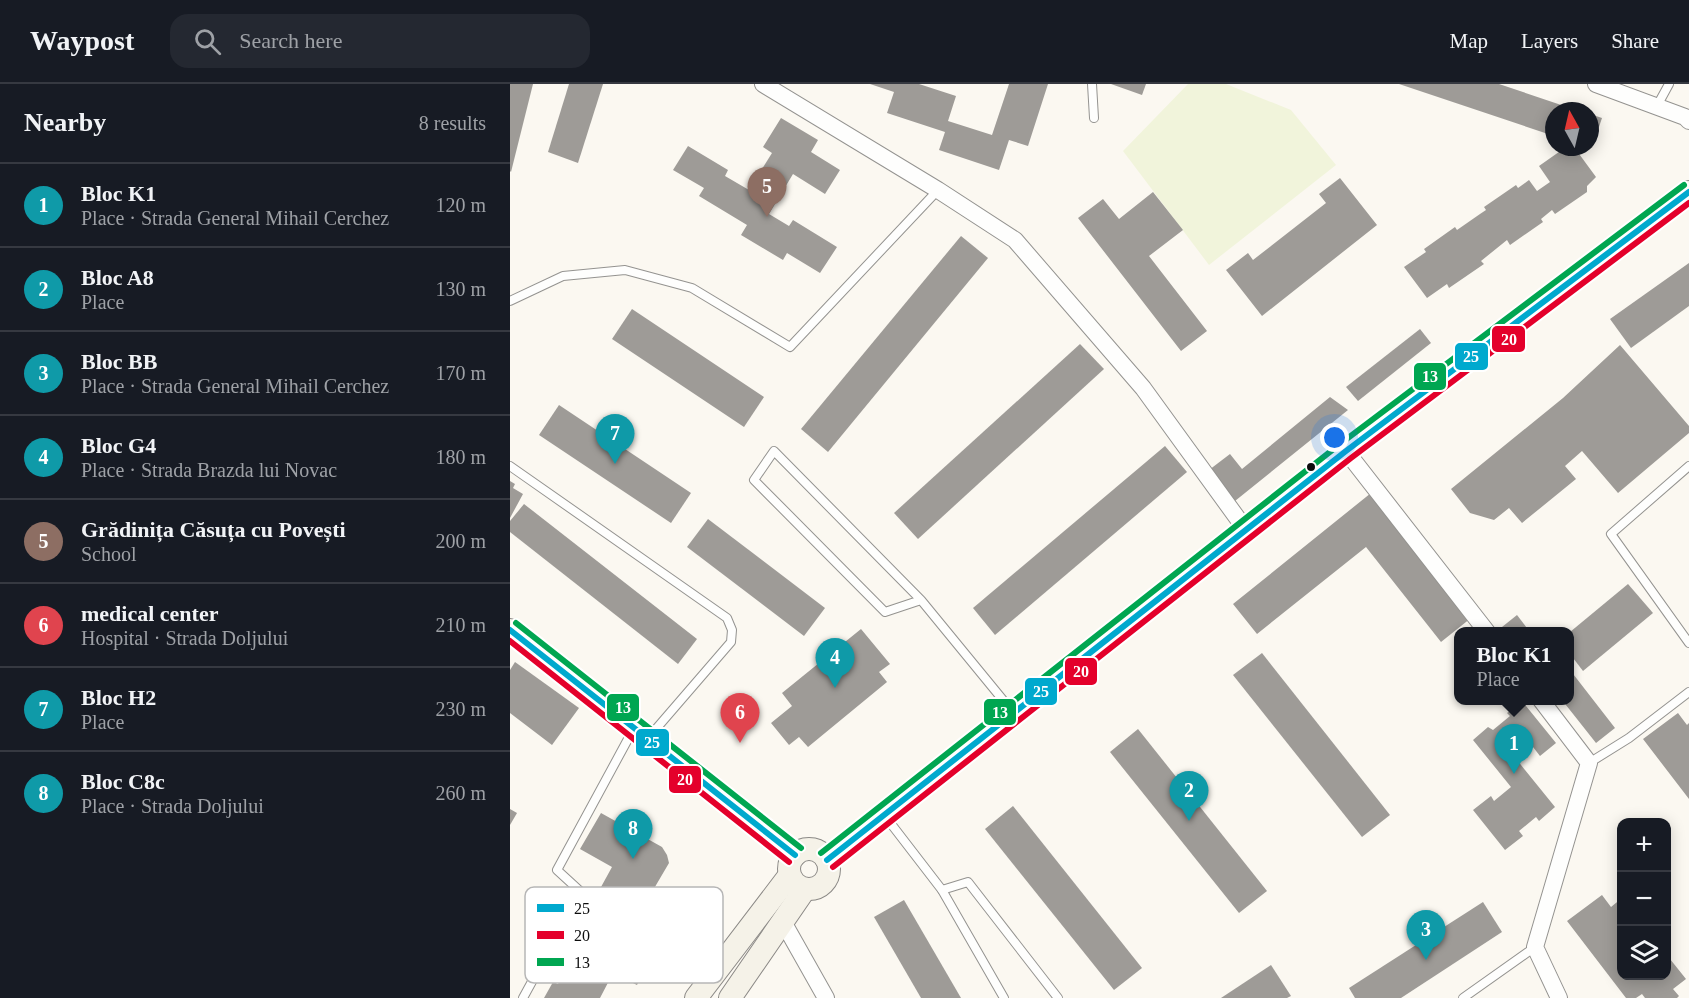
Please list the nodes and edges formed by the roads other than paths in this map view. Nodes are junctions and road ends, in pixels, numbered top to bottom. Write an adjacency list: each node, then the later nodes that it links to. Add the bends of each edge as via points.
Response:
1 (763, 84): 8 (street)
2 (1092, 84): 6 (lane)
3 (1596, 84): 5 (street)
4 (1669, 84): 5 (lane)
5 (1657, 106): 7 (street)
6 (1094, 118)
7 (1689, 121)
8 (938, 190): 10 (lane, via 790,347 692,288 625,270 563,276); 14 (street, via 1015,240 1143,388)
9 (1689, 192): 11 (street)
10 (510, 301)
11 (1346, 451): 14 (street); 16 (street)
12 (510, 466): 22 (lane, via 727,618 731,642)
13 (1689, 466): 18 (lane, via 1611,534)
14 (1246, 530): 21 (street)
15 (921, 600): 15 (lane, via 774,451 754,480 885,612); 21 (lane)
16 (1483, 627)
17 (510, 630): 22 (street)
18 (1689, 643)
19 (1689, 692): 23 (lane)
20 (1545, 705): 23 (street)
21 (1014, 713): 24 (street)
22 (640, 734): 26 (street); 27 (lane, via 557,870)
23 (1589, 763): 30 (street)
24 (884, 815): 25 (street); 28 (lane)
25 (827, 860): 26 (street, via 809,849); 26 (street, via 826,879 816,888)
26 (797, 873): 29 (street); 31 (street)
27 (575, 887)
28 (942, 890): 38 (lane); 39 (lane, via 968,882)
29 (782, 920): 36 (street); 37 (street)
30 (1535, 947): 40 (lane); 41 (street)
31 (723, 965)
32 (531, 983): 34 (lane)
33 (708, 983): 35 (street)
34 (523, 998)
35 (696, 998)
36 (730, 998)
37 (826, 998)
38 (1004, 998)
39 (1058, 998)
40 (1463, 998)
41 (1559, 998)

